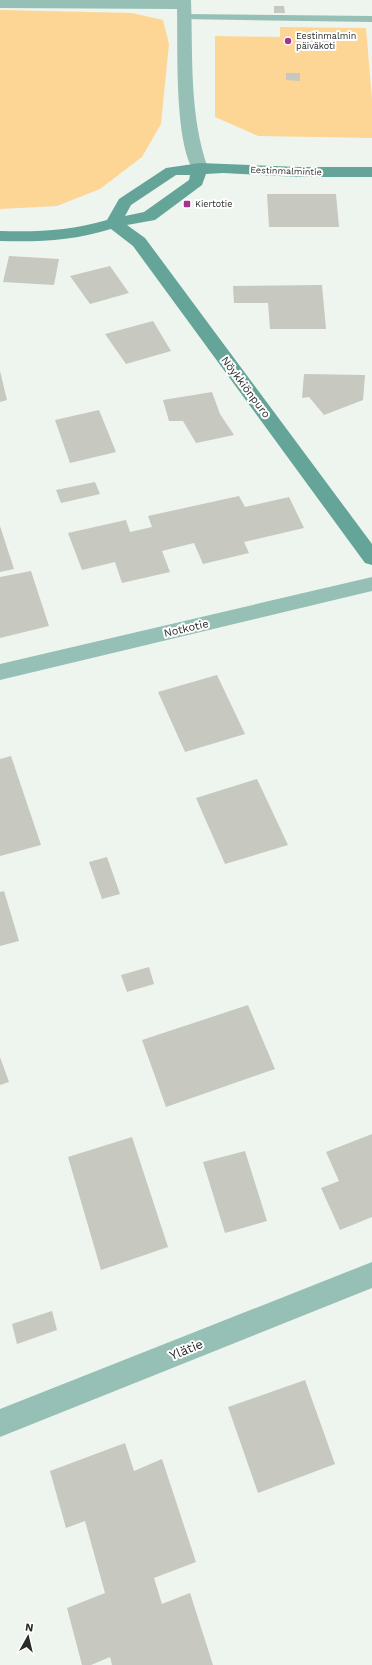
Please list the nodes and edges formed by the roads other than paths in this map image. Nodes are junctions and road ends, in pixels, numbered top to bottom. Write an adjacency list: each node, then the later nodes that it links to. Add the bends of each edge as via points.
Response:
1 (0, 4): 2 (street)
2 (184, 7): 3 (lane); 4 (street, via 188,117)
3 (372, 19)
4 (200, 168): 5 (street, Eestinmalmintie); 6 (street, Eestinmalmintie, via 172,170 125,202); 6 (street, via 196,182 149,216)
5 (372, 172)
6 (113, 223): 7 (street, via 87,231 43,237); 8 (street, Nöykkiönpuro, via 139,242)
7 (0, 236)
8 (372, 558)
9 (372, 584): 10 (street, Notkotie)
10 (0, 672)
11 (372, 1275): 12 (street, Ylätie)
12 (0, 1423)

